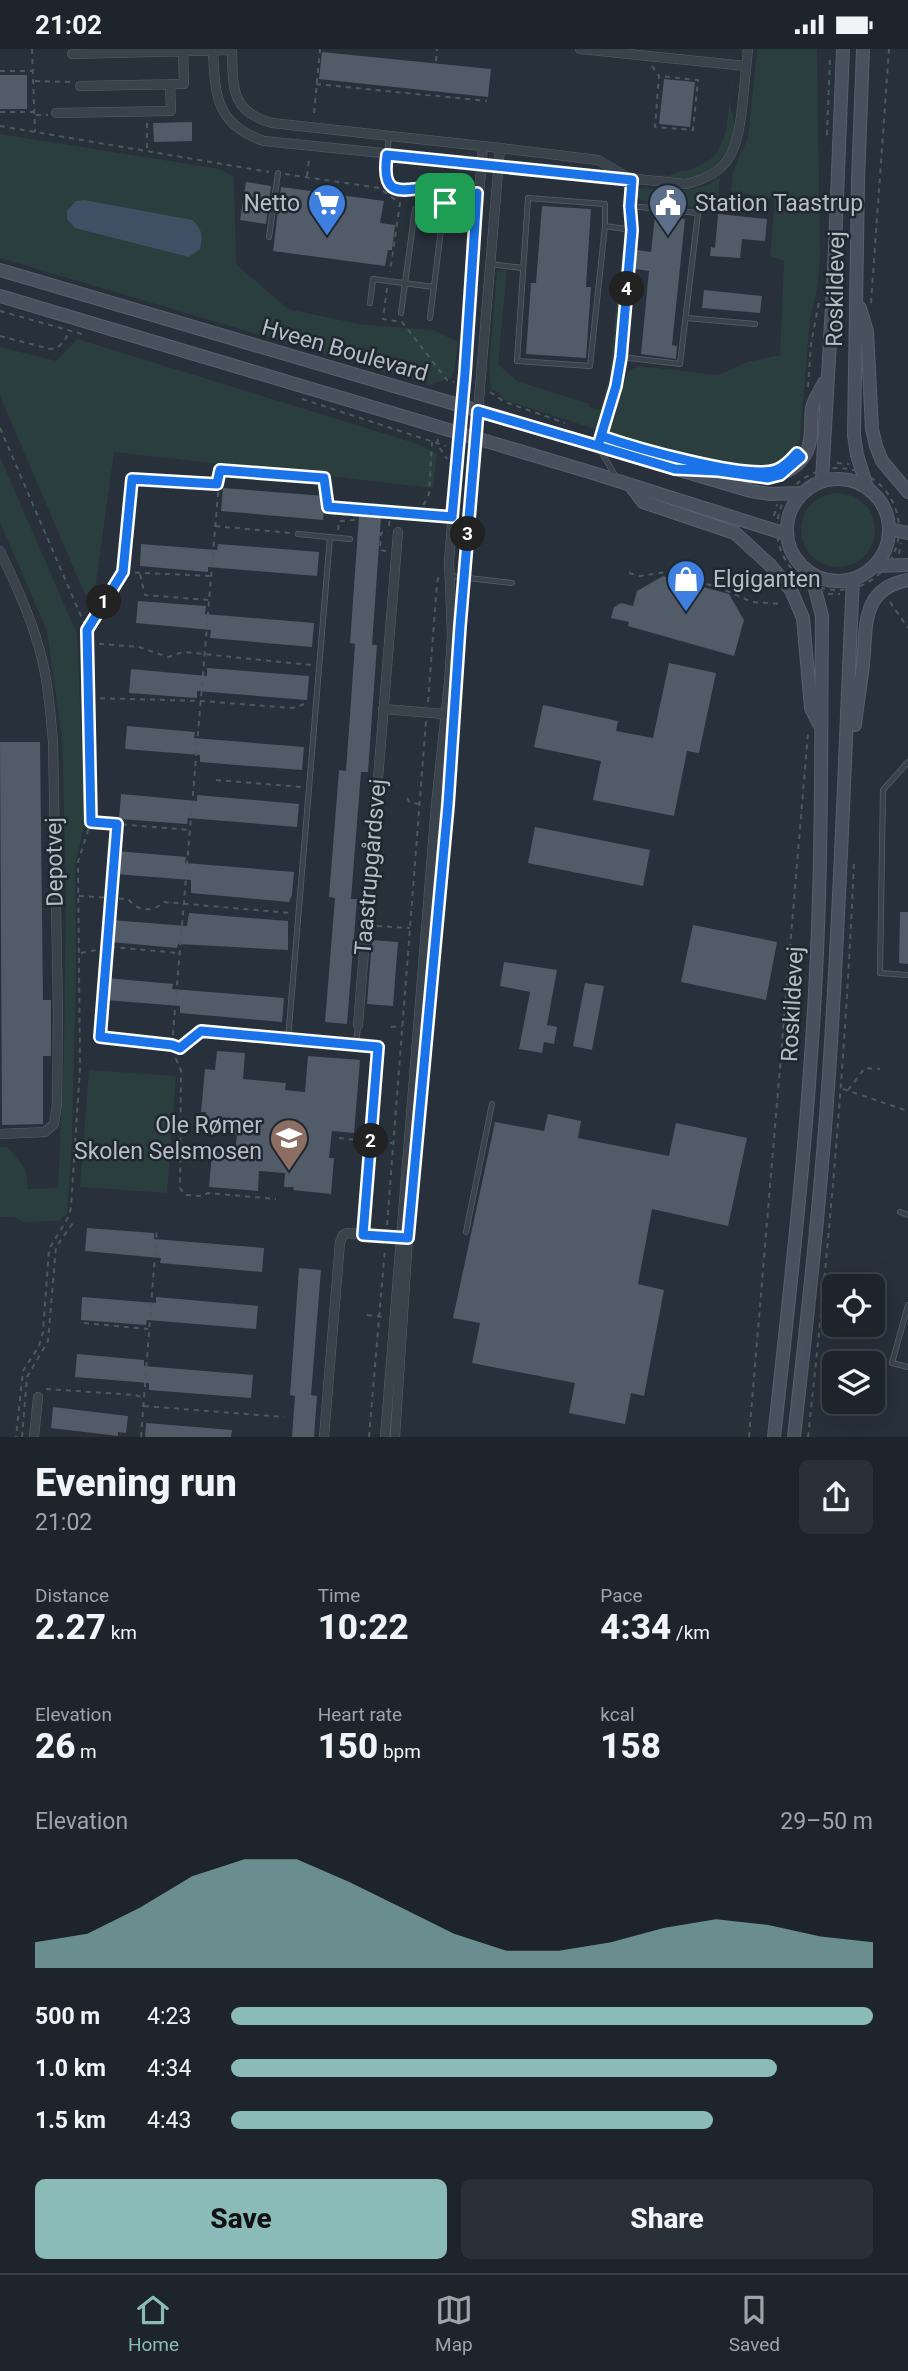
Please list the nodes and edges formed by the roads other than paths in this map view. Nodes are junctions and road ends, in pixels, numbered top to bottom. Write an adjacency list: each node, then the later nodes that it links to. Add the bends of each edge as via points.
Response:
1 (580, 49): 9 (street)
2 (748, 49): 9 (street)
3 (843, 49): 39 (main road, Roskildevej)
4 (863, 49): 32 (main road, Roskildevej)
5 (184, 50): 6 (street); 8 (street); 10 (street, via 184,84)
6 (213, 50): 7 (street); 16 (street, via 215,88 222,109 245,135)
7 (232, 50): 13 (street, via 236,98 260,120)
8 (72, 54)
9 (746, 66): 20 (street, via 739,136 723,167 706,179 687,184)
10 (170, 84): 11 (street); 12 (street, via 171,111)
11 (80, 86)
12 (55, 113)
13 (389, 135): 14 (street); 16 (lane)
14 (483, 146): 15 (street); 17 (street)
15 (500, 148): 18 (street); 20 (street, via 598,160)
16 (387, 155): 17 (street); 30 (lane, via 386,176 391,185 401,190 437,189 443,194)
17 (481, 163): 18 (street); 40 (street)
18 (498, 165): 20 (street); 26 (street)
19 (278, 173): 25 (lane)
20 (632, 180): 21 (lane)
21 (630, 206): 24 (lane); 36 (lane, via 698,213)
22 (415, 209): 29 (lane)
23 (605, 226): 24 (lane); 27 (lane, via 605,204 528,198); 27 (lane, via 590,366 517,361)
24 (632, 230): 38 (lane)
25 (269, 237)
26 (490, 264): 27 (lane); 41 (street)
27 (523, 268)
28 (0, 270): 40 (main road, Hveen Boulevard)
29 (405, 283): 30 (lane); 33 (lane, via 373,279); 34 (lane)
30 (434, 287): 35 (lane)
31 (0, 296): 42 (main road, Hveen Boulevard)
32 (856, 296): 48 (main road, Roskildevej, via 855,435); 49 (main road, via 867,331 876,446 882,461)
33 (370, 303)
34 (401, 313)
35 (430, 318)
36 (687, 318): 37 (lane); 38 (lane, via 680,364)
37 (755, 324)
38 (621, 357): 44 (lane)
39 (827, 378): 45 (main road, via 813,406 807,451 780,475 768,478); 46 (main road, Roskildevej)
40 (462, 406): 41 (main road, Hveen Boulevard); 42 (street)
41 (478, 411): 43 (street); 44 (main road, Hveen Boulevard)
42 (459, 434): 43 (main road, Hveen Boulevard); 59 (street)
43 (475, 439): 47 (main road, Hveen Boulevard); 60 (street)
44 (598, 446): 45 (main road, Hveen Boulevard); 47 (lane)
45 (675, 469): 50 (main road, Hveen Boulevard, via 751,491)
46 (820, 472): 48 (main road); 50 (main road)
47 (624, 483): 53 (main road, Hveen Boulevard); 67 (main road, via 643,502 735,533 771,565 795,597 803,618 811,708)
48 (866, 487): 51 (main road, Roskildevej)
49 (908, 492)
50 (790, 494): 53 (main road, via 790,512)
51 (900, 531): 58 (main road, via 885,549)
52 (398, 532): 65 (street, Taastrupgårdsvej)
53 (778, 532): 63 (main road)
54 (298, 534): 55 (lane)
55 (330, 537): 56 (lane); 72 (lane, via 288,1039)
56 (350, 539)
57 (0, 551): 74 (street, Depotvej, via 24,603 50,700 58,1014 54,1124 45,1132)
58 (891, 565): 64 (main road)
59 (445, 573): 60 (lane); 66 (street, via 452,636)
60 (464, 578): 62 (lane); 79 (street, via 448,805)
61 (908, 580): 69 (main road, via 883,592 866,615)
62 (512, 583)
63 (814, 584): 64 (main road, via 832,581); 67 (main road, Roskildevej, via 822,616)
64 (856, 586): 69 (main road, Roskildevej)
65 (383, 709): 66 (street); 71 (street, Taastrupgårdsvej)
66 (445, 714): 79 (street)
67 (821, 728): 87 (main road, Roskildevej, via 819,899 808,1086)
68 (908, 762): 70 (lane, via 883,790 880,973)
69 (842, 805): 88 (main road, Roskildevej, via 827,1101)
70 (908, 975)
71 (358, 1025): 72 (lane)
72 (356, 1045): 78 (lane, via 378,1047)
73 (492, 1104): 77 (lane)
74 (0, 1133)
75 (900, 1212): 76 (lane)
76 (908, 1215)
77 (466, 1232)
78 (363, 1235): 79 (street); 84 (street, via 347,1233 340,1242)
79 (405, 1238): 85 (street); 86 (street)
80 (908, 1305): 81 (lane, via 892,1363)
81 (908, 1367)
82 (39, 1393): 83 (street)
83 (34, 1437)
84 (324, 1437)
85 (385, 1437)
86 (395, 1437)
87 (774, 1437)
88 (794, 1437)

